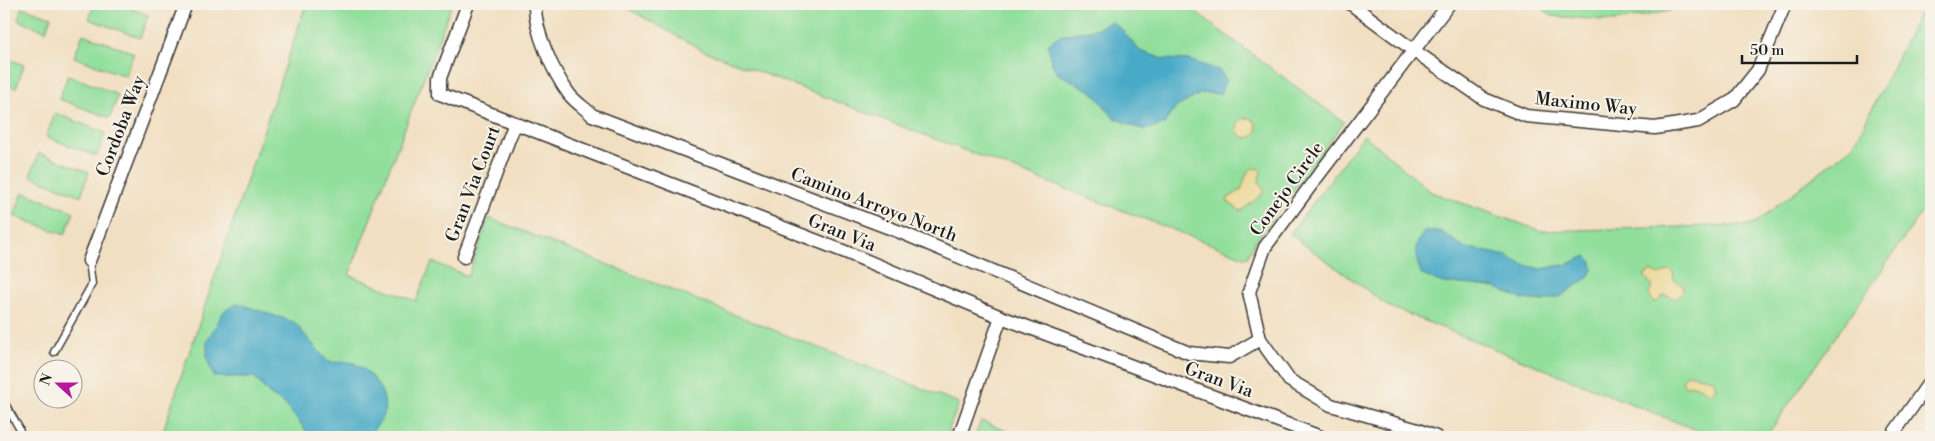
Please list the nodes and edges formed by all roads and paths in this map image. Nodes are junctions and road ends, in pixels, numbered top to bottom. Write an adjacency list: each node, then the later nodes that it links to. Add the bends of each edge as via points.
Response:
1 (186, 4): 10 (street, Cordoba Way)
2 (468, 4): 8 (street, Gran Via, via 440,78 440,94)
3 (536, 4): 12 (street, Camino Arroyo North, via 535,12 546,54 569,94 592,115 900,232 1189,353 1229,357)
4 (1351, 4): 7 (street, Maximo Way)
5 (1449, 4): 7 (street, Conejo Circle)
6 (1785, 4): 7 (street, Maximo Way, via 1758,70 1734,100 1698,121 1655,128 1526,116 1484,99)
7 (1413, 50): 12 (street, Conejo Circle, via 1265,247 1249,292)
8 (515, 123): 9 (street, Gran Via Court); 11 (street, Gran Via, via 848,253)
9 (464, 258)
10 (89, 261): 13 (lane, via 92,284)
11 (1001, 317): 17 (street); 18 (street, Gran Via)
12 (1260, 339): 19 (street, Conejo Circle, via 1289,380 1331,405)
13 (54, 352)
14 (1931, 380): 20 (street)
15 (4, 402): 16 (lane)
16 (21, 437)
17 (959, 437)
18 (1321, 437)
19 (1436, 437)
20 (1891, 437)

